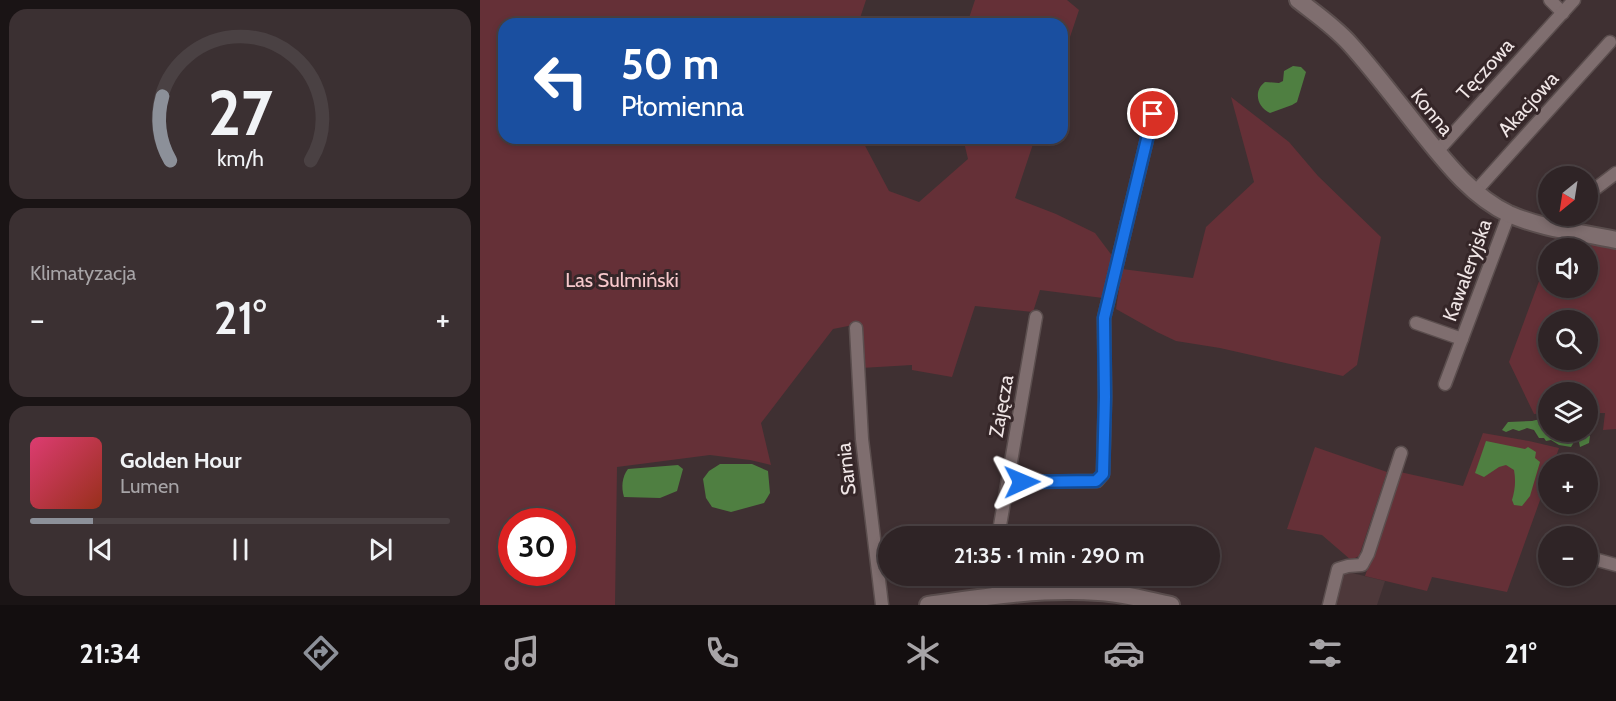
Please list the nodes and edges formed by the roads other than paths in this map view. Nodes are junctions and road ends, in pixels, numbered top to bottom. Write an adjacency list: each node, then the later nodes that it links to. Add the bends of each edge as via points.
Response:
1 (1298, 0): 7 (street, Konna, via 1350,45)
2 (1550, 0): 4 (street)
3 (1574, 0): 4 (street, Tęczowa)
4 (1563, 13): 7 (street, Tęczowa)
5 (1610, 42): 10 (street, Akacjowa)
6 (1153, 114): 21 (street, via 1104,318 1103,474 1096,481)
7 (1436, 150): 10 (street, Konna)
8 (1616, 173): 9 (street)
9 (1598, 187)
10 (1476, 192): 11 (street, Konna)
11 (1509, 214): 12 (street, Konna); 18 (street, Kawaleryjska)
12 (1538, 219)
13 (1569, 226): 14 (street, Konna)
14 (1616, 240)
15 (1036, 317): 21 (street, Zajęcza)
16 (1416, 323): 18 (street, Kawaleryjska)
17 (856, 328): 28 (street, Sarnia, via 862,439)
18 (1462, 339): 19 (street, Kawaleryjska)
19 (1445, 384)
20 (1401, 453): 31 (street, via 1368,555 1362,565 1338,569)
21 (1008, 480): 22 (street, Zajęcza)
22 (1000, 526)
23 (1598, 560): 24 (street)
24 (1616, 565)
25 (998, 586): 26 (street)
26 (998, 595): 27 (street); 30 (street, via 1101,592)
27 (979, 602): 29 (street)
28 (882, 605)
29 (930, 605)
30 (1171, 605)
31 (1329, 605)

